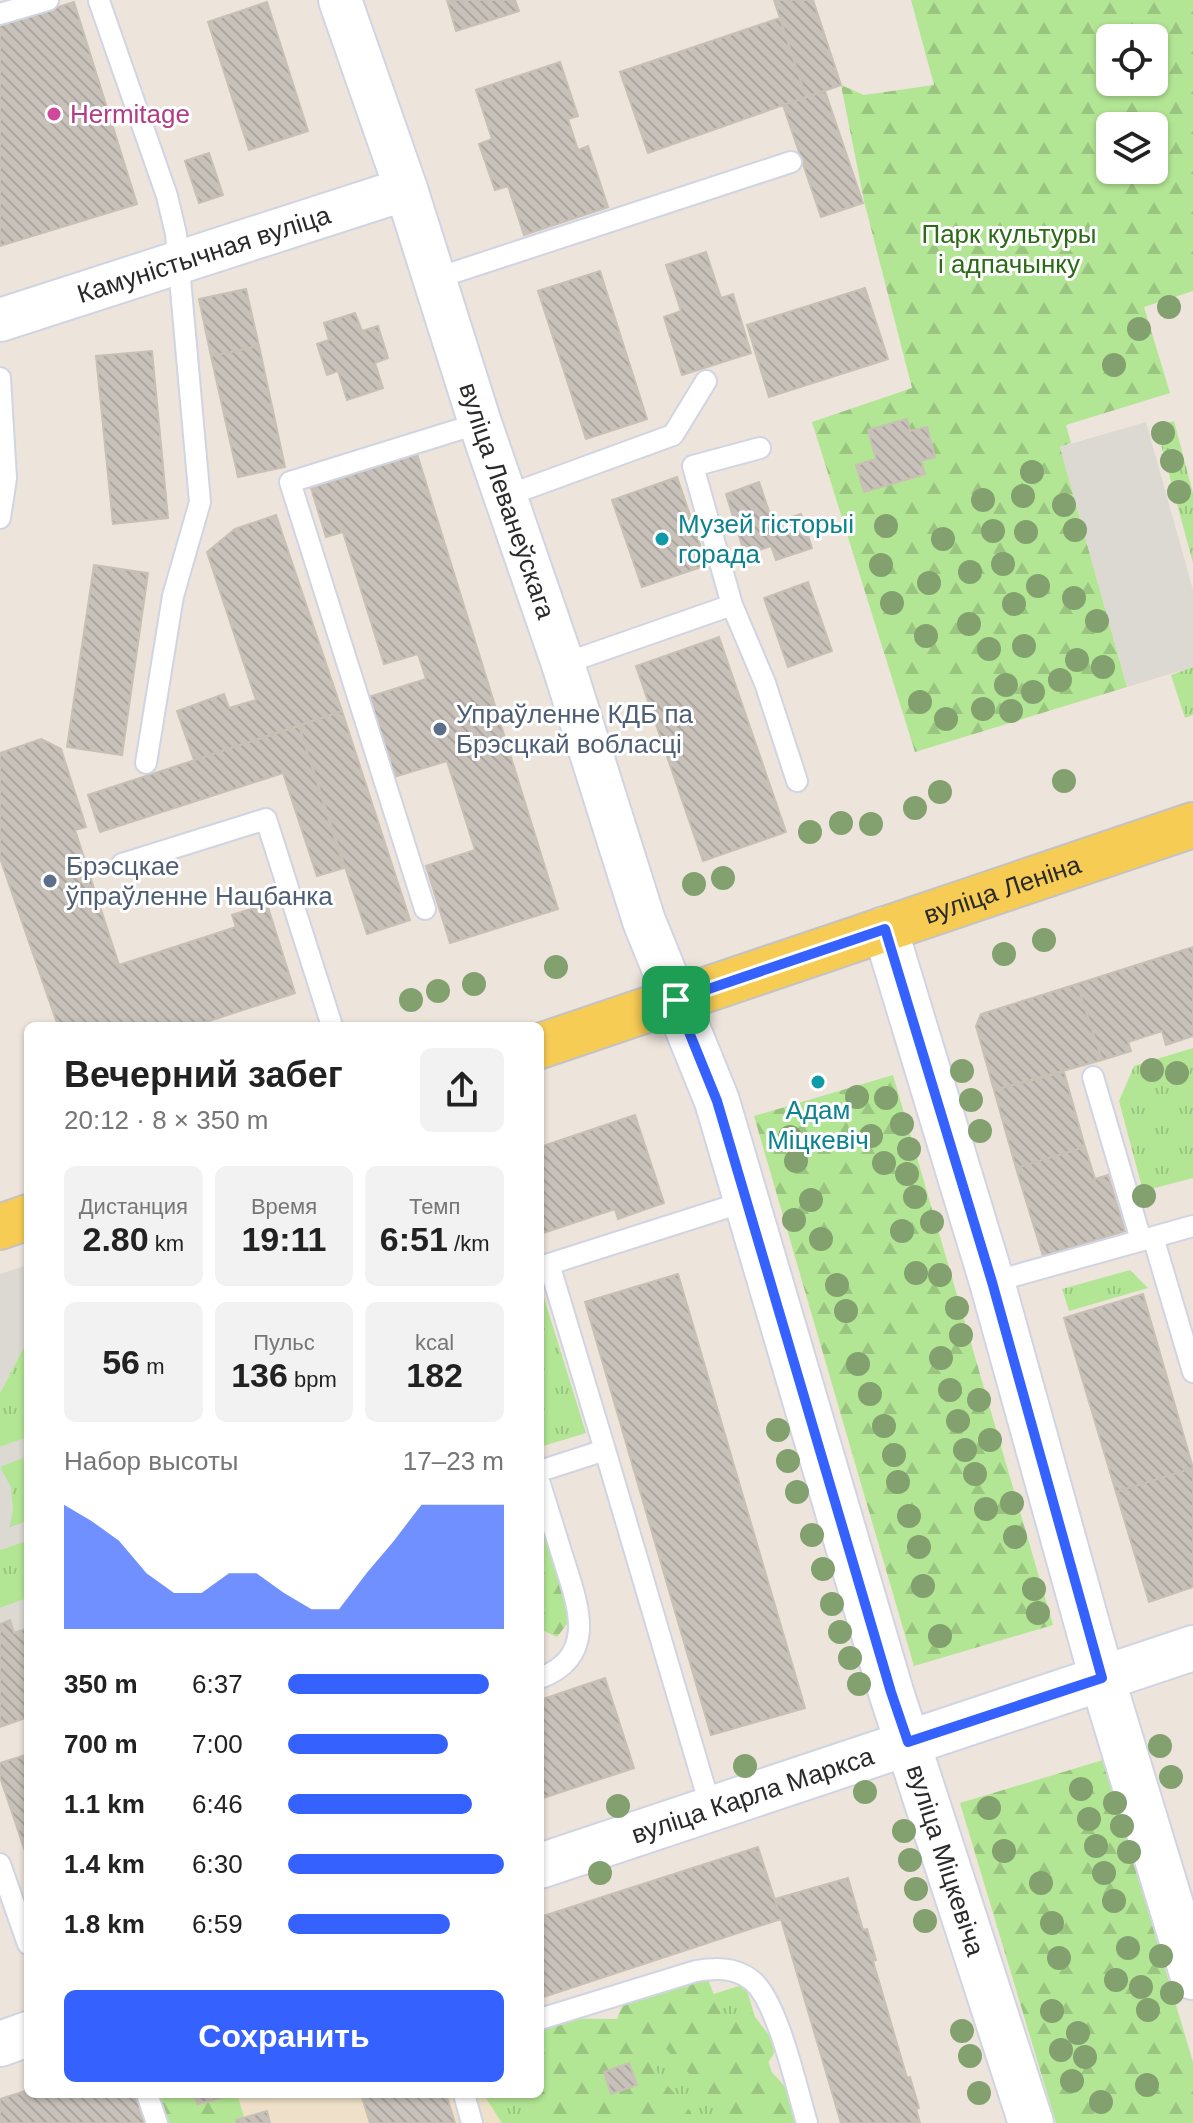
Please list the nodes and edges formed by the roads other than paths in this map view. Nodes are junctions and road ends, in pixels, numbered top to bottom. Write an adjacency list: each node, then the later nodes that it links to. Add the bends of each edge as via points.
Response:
1 (48, 0): 4 (lane)
2 (340, 0): 6 (street, вуліца Леванеўскага)
3 (99, 1): 7 (lane, via 167,196)
4 (0, 14)
5 (791, 162): 8 (lane)
6 (406, 189): 7 (street, Камуністычная вуліца); 8 (street, вуліца Леванеўскага)
7 (180, 261): 9 (street, Камуністычная вуліца); 18 (lane, via 200,502 173,596)
8 (434, 279): 12 (street, вуліца Леванеўскага)
9 (0, 320)
10 (0, 378): 15 (lane, via 6,478)
11 (706, 381): 14 (lane, via 673,435)
12 (480, 423): 14 (street, вуліца Леванеўскага); 22 (lane, via 290,482)
13 (760, 448): 16 (lane, via 693,466)
14 (506, 496): 17 (street, вуліца Леванеўскага)
15 (0, 518)
16 (732, 605): 17 (lane); 19 (lane)
17 (563, 664): 24 (street, вуліца Леванеўскага, via 644,921)
18 (146, 763)
19 (797, 781)
20 (1193, 825): 23 (main road, вуліца Леніна)
21 (122, 864): 25 (lane, via 266,819)
22 (425, 909)
23 (885, 929): 24 (main road, вуліца Леніна); 34 (main road)
24 (676, 1000): 26 (main road, вуліца Леніна); 28 (main road, вуліца Міцкевіча, via 717,1101)
25 (331, 1022)
26 (544, 1045)
27 (1093, 1077): 32 (lane)
28 (747, 1201): 33 (lane); 42 (main road, вуліца Міцкевіча)
29 (24, 1218): 31 (main road)
30 (1193, 1226): 32 (lane)
31 (0, 1227)
32 (1147, 1239): 34 (lane); 35 (lane)
33 (544, 1265): 36 (lane)
34 (992, 1282): 41 (main road)
35 (1193, 1372)
36 (605, 1450): 37 (lane); 43 (lane)
37 (544, 1470)
38 (544, 1498): 40 (lane, via 580,1619 569,1657)
39 (1193, 1648): 41 (main road, вуліца Карла Маркса)
40 (544, 1676)
41 (1102, 1678): 42 (main road, вуліца Карла Маркса); 47 (main road)
42 (908, 1742): 43 (main road, вуліца Карла Маркса); 56 (main road, вуліца Міцкевіча)
43 (711, 1809): 45 (main road, вуліца Карла Маркса)
44 (0, 1864): 46 (lane)
45 (544, 1865)
46 (24, 1933)
47 (1193, 1977)
48 (544, 2018): 55 (lane, via 696,1971 737,1972 750,1978 768,2000)
49 (24, 2035): 50 (main road)
50 (0, 2044)
51 (148, 2098): 53 (lane)
52 (465, 2098): 54 (lane)
53 (157, 2123)
54 (472, 2123)
55 (807, 2123)
56 (1031, 2123)

